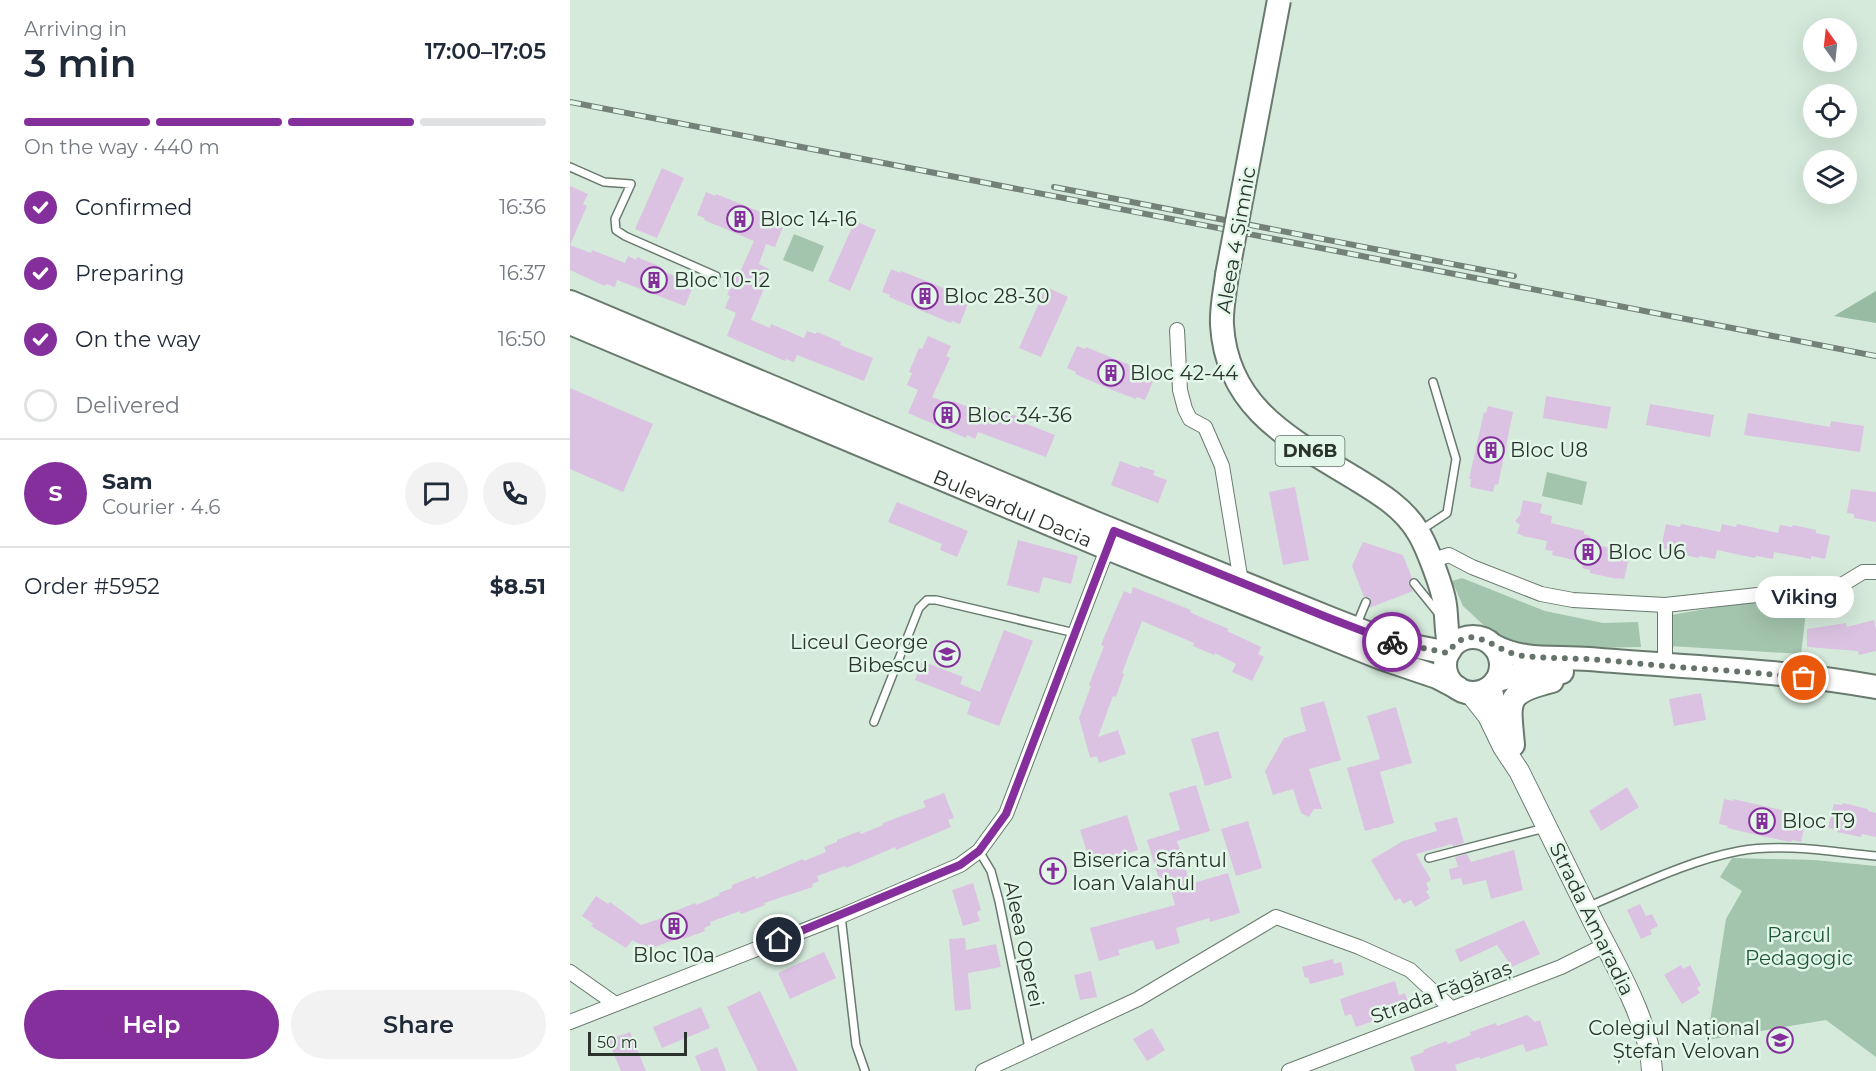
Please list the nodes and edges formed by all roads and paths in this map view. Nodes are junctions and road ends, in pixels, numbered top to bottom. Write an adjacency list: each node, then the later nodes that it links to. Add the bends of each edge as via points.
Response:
1 (1279, 0): 8 (main road, Aleea 4 Șimnic / DN6B, bridge, via 1227,275 1221,322 1225,354 1236,382 1252,405 1288,438 1378,492 1403,512)
2 (570, 167): 3 (lane, via 604,182 631,184 615,219 616,230)
3 (716, 276)
4 (570, 302): 9 (main road, Bulevardul Dacia)
5 (570, 323): 9 (main road, Bulevardul Dacia)
6 (1177, 330): 12 (street, via 1180,390 1190,419 1205,427 1222,466)
7 (1433, 382): 8 (lane, via 1456,459 1447,513)
8 (1419, 532): 10 (main road, Aleea 4 Șimnic / DN6B)
9 (1110, 539): 12 (main road, Bulevardul Dacia); 18 (street); 25 (main road, Bulevardul Dacia)
10 (1430, 561): 15 (street, via 1449,555 1541,594 1573,600); 16 (main road, Aleea 4 Șimnic / DN6B)
11 (1876, 572): 15 (street, via 1863,572 1840,586)
12 (1241, 582): 17 (main road, Bulevardul Dacia)
13 (1414, 583): 16 (lane)
14 (1366, 602): 17 (lane)
15 (1665, 605): 21 (street)
16 (1445, 612): 19 (main road, Aleea 4 Șimnic / DN6B); 20 (main road, Aleea 4 Șimnic / DN6B)
17 (1355, 628): 20 (main road, Bulevardul Dacia, via 1388,641)
18 (1075, 633): 26 (lane, via 927,600 919,608); 30 (street, via 1006,814)
19 (1490, 643): 20 (main road, via 1469,637); 21 (main road, via 1509,654 1522,656); 23 (main road, via 1501,663)
20 (1449, 652): 25 (main road, via 1445,668 1448,676)
21 (1665, 666): 22 (main road); 24 (main road, via 1760,672)
22 (1584, 672): 23 (main road, via 1524,673); 27 (main road, via 1526,687 1514,696 1510,709)
23 (1494, 683): 25 (main road, via 1485,691); 27 (main road, Strada Amaradia, via 1497,713)
24 (1876, 687)
25 (1464, 691): 28 (main road, Strada Amaradia, via 1488,716)
26 (874, 722)
27 (1514, 745): 28 (main road, Strada Amaradia)
28 (1519, 771): 29 (main road, Strada Amaradia)
29 (1547, 827): 32 (lane); 33 (main road, Strada Amaradia)
30 (979, 851): 34 (street, via 960,865); 40 (lane, Aleea Operei, via 991,871 999,901)
31 (1876, 856): 33 (lane, via 1769,848 1739,851 1677,870)
32 (1429, 858)
33 (1586, 907): 35 (main road, Strada Amaradia)
34 (841, 916): 37 (street); 41 (lane, via 856,1045)
35 (1605, 945): 38 (street, Strada Făgăraș, via 1562,968); 44 (main road, Strada Amaradia, via 1644,1031)
36 (570, 972): 37 (street)
37 (614, 1003): 39 (street)
38 (1452, 1009): 40 (street, via 1410,970 1276,917 1138,999); 43 (street, Strada Făgăraș)
39 (570, 1022)
40 (1029, 1048): 42 (street)
41 (865, 1071)
42 (983, 1071)
43 (1289, 1071)
44 (1652, 1071)

